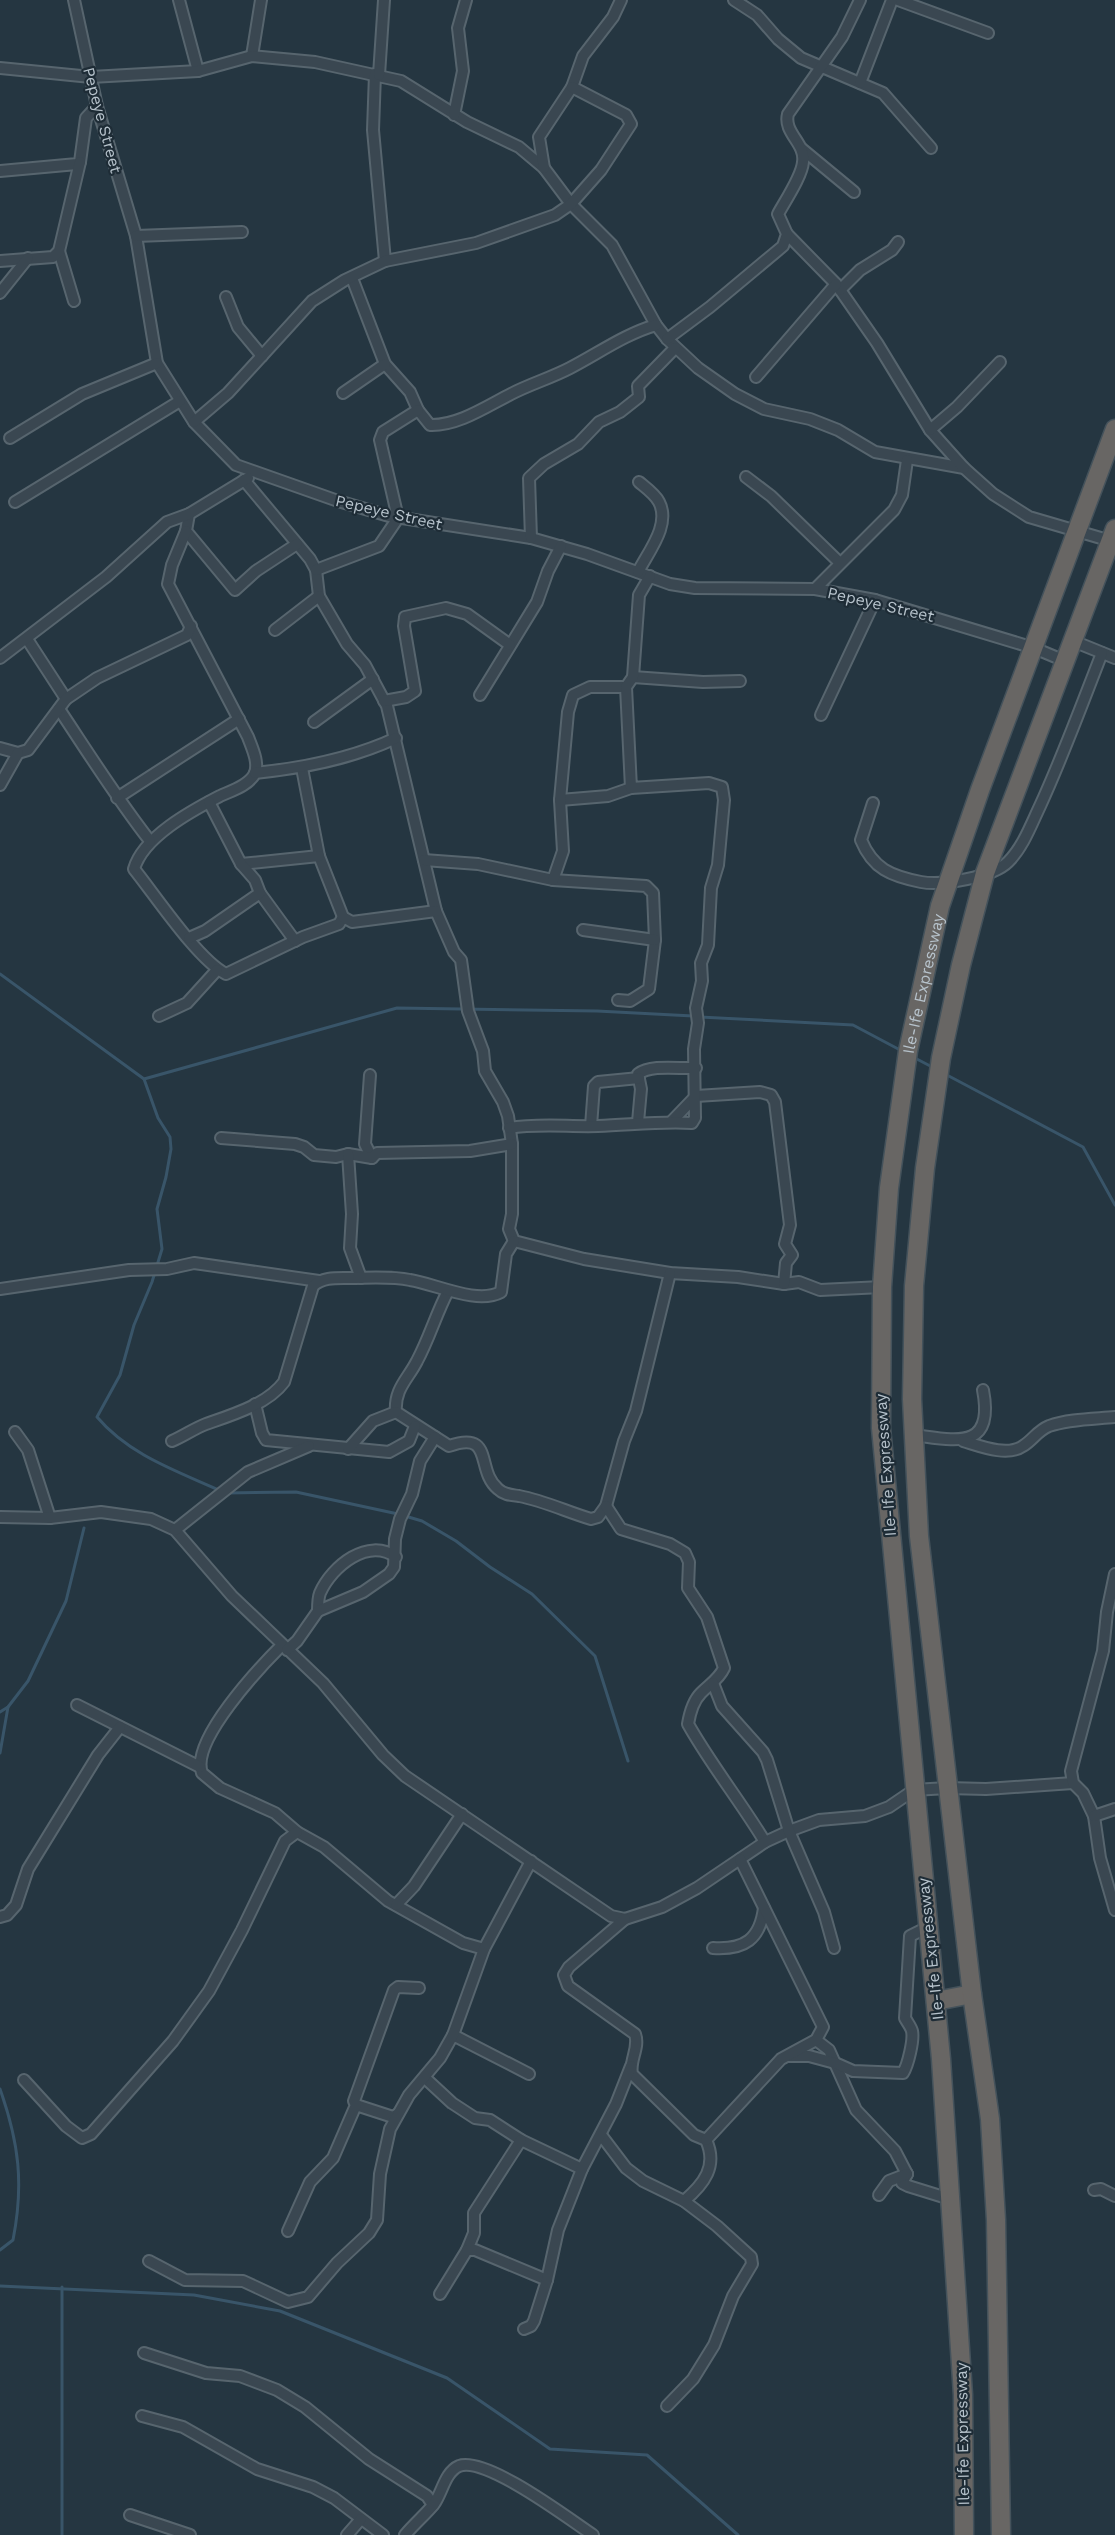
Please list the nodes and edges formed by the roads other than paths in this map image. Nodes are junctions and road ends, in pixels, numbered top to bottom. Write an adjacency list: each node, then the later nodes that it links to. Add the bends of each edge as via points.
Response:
1 (74, 0): 17 (street, Pepeye Street)
2 (179, 0): 15 (street)
3 (261, 0): 12 (street)
4 (384, 0): 16 (street)
5 (466, 0): 21 (street, via 459,28 462,71)
6 (621, 0): 19 (street, via 583,56)
7 (734, 0): 13 (street, via 757,15 801,58)
8 (860, 0): 13 (street, via 842,37)
9 (892, 0): 18 (street)
10 (898, 0): 11 (street)
11 (988, 33)
12 (252, 56): 15 (street); 16 (street, via 315,62)
13 (821, 66): 18 (street); 23 (street, via 787,121)
14 (0, 68): 17 (street)
15 (198, 71): 17 (street)
16 (377, 75): 21 (street, via 401,81); 36 (street, via 373,130)
17 (91, 77): 20 (street, Pepeye Street)
18 (860, 83): 22 (street, via 883,93)
19 (572, 87): 25 (street, via 539,137); 28 (street, via 626,115 631,124 601,170)
20 (97, 106): 24 (street, via 86,118); 31 (street, Pepeye Street)
21 (454, 115): 25 (street, via 519,147)
22 (931, 148)
23 (802, 149): 27 (street); 30 (street, via 804,163 778,214)
24 (80, 162): 26 (street); 33 (street)
25 (544, 168): 28 (street)
26 (0, 171)
27 (854, 192)
28 (571, 204): 36 (street, via 555,216 476,243); 42 (street, via 612,245)
29 (242, 232): 31 (street)
30 (787, 234): 38 (street); 43 (street, via 783,246 770,258)
31 (136, 236): 47 (street, Pepeye Street)
32 (898, 242): 38 (street)
33 (59, 251): 34 (street, via 53,257); 41 (street)
34 (28, 258): 35 (street); 39 (street)
35 (0, 261)
36 (385, 261): 37 (street)
37 (352, 278): 45 (street, via 312,301); 48 (street)
38 (838, 287): 49 (street); 55 (street)
39 (0, 293)
40 (225, 297): 45 (street, via 238,327)
41 (74, 301)
42 (656, 325): 43 (street); 52 (street, via 441,426 430,425)
43 (667, 339): 44 (street)
44 (675, 348): 57 (street, via 735,394 764,409 810,419 875,452); 68 (street, via 638,387 639,397 599,422 578,444 529,478)
45 (261, 356): 53 (street, via 228,393)
46 (1000, 362): 55 (street)
47 (158, 363): 51 (street, Pepeye Street); 56 (street, via 82,394)
48 (385, 364): 50 (street); 52 (street, via 410,392)
49 (756, 377)
50 (342, 393)
51 (180, 401): 53 (street, Pepeye Street); 63 (street)
52 (418, 410): 65 (street, via 383,432 380,440)
53 (194, 422): 59 (street, Pepeye Street, via 236,465)
54 (1115, 429): 67 (highway, Ile-Ife Expressway)
55 (930, 430): 58 (street)
56 (10, 438)
57 (907, 460): 58 (street); 72 (street, via 902,495 894,510)
58 (964, 468): 67 (street, via 993,494 1029,517)
59 (258, 475): 61 (street); 65 (street, Pepeye Street)
60 (746, 477): 72 (street)
61 (244, 480): 64 (street); 69 (street)
62 (639, 482): 74 (street, via 659,501 662,517 661,529)
63 (15, 502)
64 (189, 514): 66 (street); 81 (street, via 167,522 106,577)
65 (398, 518): 68 (street, Pepeye Street); 73 (street, via 379,546)
66 (186, 531): 69 (street, via 236,590); 79 (street, via 168,584)
67 (1078, 533): 71 (street); 84 (highway, Ile-Ife Expressway)
68 (531, 538): 70 (street, Pepeye Street)
69 (297, 544): 73 (street)
70 (561, 546): 74 (street, Pepeye Street); 83 (street, via 537,602)
71 (1112, 547): 82 (highway, Ile-Ife Expressway)
72 (840, 562): 76 (street)
73 (316, 570): 77 (street)
74 (638, 572): 75 (street, Pepeye Street)
75 (650, 576): 76 (street, Pepeye Street, via 695,588); 89 (street, via 639,595)
76 (815, 589): 78 (street, Pepeye Street)
77 (319, 596): 80 (street); 90 (street)
78 (875, 600): 84 (street, Pepeye Street); 97 (street)
79 (191, 626): 94 (street, via 188,635 97,678); 98 (street)
80 (275, 630)
81 (27, 639): 86 (street); 94 (street)
82 (1073, 641): 85 (street); 88 (highway, Ile-Ife Expressway)
83 (510, 645): 93 (street); 95 (street, via 467,614 446,608 405,617 415,691)
84 (1034, 648): 88 (street, Pepeye Street); 117 (highway, Ile-Ife Expressway)
85 (1102, 653): 87 (street); 115 (street, via 1021,847 1007,864)
86 (0, 658)
87 (1115, 658)
88 (1065, 661): 115 (highway, Ile-Ife Expressway)
89 (633, 677): 91 (street); 92 (street)
90 (373, 680): 95 (street); 99 (street)
91 (741, 681)
92 (626, 687): 106 (street); 108 (street, via 590,687 573,695)
93 (480, 695)
94 (66, 699): 96 (street)
95 (384, 701): 100 (street)
96 (59, 709): 102 (street, via 28,750); 107 (street)
97 (821, 715)
98 (239, 719): 104 (street, via 255,756); 107 (street)
99 (314, 722)
100 (396, 738): 103 (street, via 370,750); 113 (street)
101 (0, 748): 102 (street)
102 (18, 753): 105 (street)
103 (302, 768): 104 (street); 112 (street)
104 (255, 773): 109 (street, via 246,783)
105 (0, 785)
106 (631, 788): 108 (street, via 608,796); 128 (street, via 709,783 722,787 718,865 711,888 708,945 701,963 696,1008)
107 (117, 798): 111 (street)
108 (560, 800): 116 (street, via 563,850)
109 (209, 802): 111 (street); 114 (street)
110 (873, 803): 117 (street, via 861,840 869,859 883,870 915,881)
111 (150, 841): 122 (street, via 134,869)
112 (319, 856): 114 (street); 120 (street)
113 (424, 860): 116 (street, via 478,864); 119 (street)
114 (241, 864): 118 (street)
115 (985, 873): 117 (street); 154 (highway, Ile-Ife Expressway, via 941,1059 925,1168 911,1346)
116 (553, 880): 123 (street, via 646,886 653,893)
117 (947, 883): 145 (highway, Ile-Ife Expressway, via 923,973 897,1115)
118 (261, 892): 122 (street); 124 (street)
119 (436, 911): 120 (street, via 352,922); 135 (street, via 460,960 468,1011 483,1051 485,1071 503,1102)
120 (343, 917): 124 (street, via 339,924)
121 (583, 930): 123 (street)
122 (189, 938): 125 (street)
123 (655, 940): 126 (street, via 649,989 630,1001)
124 (294, 941): 125 (street, via 226,974)
125 (217, 970): 127 (street, via 187,1002)
126 (618, 1000)
127 (159, 1016)
128 (696, 1068): 130 (street, via 643,1070); 131 (street)
129 (370, 1075): 139 (street, via 365,1144)
130 (639, 1078): 133 (street); 134 (street, via 598,1082 594,1086)
131 (696, 1096): 132 (street); 132 (street, via 694,1121); 144 (street, via 760,1092 771,1095 776,1102 790,1225 785,1244 792,1255 786,1263)
132 (672, 1121): 133 (street)
133 (638, 1122): 134 (street)
134 (591, 1126): 135 (street)
135 (509, 1128): 137 (street)
136 (221, 1138): 138 (street, via 295,1144 314,1155)
137 (512, 1144): 139 (street, via 470,1151 377,1154); 140 (street, via 509,1229)
138 (348, 1154): 139 (street); 142 (street, via 350,1248)
139 (372, 1158)
140 (514, 1241): 141 (street, via 584,1259); 147 (street, via 506,1254 501,1292 487,1296)
141 (670, 1273): 144 (street); 161 (street, via 636,1411)
142 (361, 1278): 143 (street); 147 (street, via 411,1280)
143 (318, 1281): 146 (street, via 194,1263); 149 (street, via 313,1286 285,1382)
144 (784, 1284): 145 (street, via 799,1282 820,1290)
145 (882, 1287): 153 (highway, Ile-Ife Expressway)
146 (0, 1289)
147 (448, 1291): 150 (street, via 418,1360 398,1390)
148 (983, 1390): 158 (street, via 986,1404 982,1422 972,1438)
149 (255, 1404): 157 (street); 159 (street, via 266,1440)
150 (396, 1412): 152 (street); 160 (street, via 374,1421)
151 (1115, 1417): 158 (street, via 1047,1427 1023,1447 1009,1450)
152 (415, 1426): 156 (street); 160 (street, via 410,1441 389,1452)
153 (881, 1428): 154 (highway); 175 (highway, Ile-Ife Expressway)
154 (913, 1430): 158 (street); 174 (highway, Ile-Ife Expressway, via 919,1536)
155 (15, 1432): 163 (street, via 28,1450)
156 (435, 1437): 161 (street, via 449,1446 469,1441 477,1445 495,1488 503,1494 539,1500 591,1519 598,1517); 165 (street, via 420,1461 412,1494 400,1519)
157 (172, 1441)
158 (963, 1441)
159 (289, 1447): 160 (street); 164 (street, via 264,1467 248,1472)
160 (348, 1449)
161 (606, 1506): 169 (street, via 621,1529 670,1544 685,1554 689,1562 688,1588 707,1617 724,1668)
162 (0, 1517): 163 (street)
163 (50, 1518): 164 (street, via 101,1512 135,1515)
164 (175, 1530): 168 (street)
165 (396, 1557): 167 (street, via 394,1567 381,1580); 167 (street, via 373,1549 359,1553 334,1571 319,1594)
166 (1115, 1574): 173 (street, via 1103,1651 1071,1771)
167 (318, 1611): 168 (street, via 297,1641)
168 (284, 1648): 172 (street, via 232,1701 216,1726); 177 (street, via 323,1683 405,1776)
169 (713, 1683): 179 (street, via 722,1706 763,1752); 181 (street, via 699,1694 688,1724)
170 (77, 1705): 171 (street)
171 (120, 1727): 172 (street); 188 (street, via 98,1755 28,1869 16,1905)
172 (200, 1767): 180 (street, via 220,1788 275,1813)
173 (1073, 1783): 174 (street); 178 (street, via 1083,1793)
174 (947, 1788): 175 (street); 196 (highway, Ile-Ife Expressway)
175 (914, 1790): 179 (street, via 889,1807 865,1816 819,1820); 190 (highway, Ile-Ife Expressway)
176 (1115, 1809): 178 (street)
177 (462, 1814): 183 (street); 184 (street, via 414,1886)
178 (1094, 1816): 186 (street, via 1100,1858)
179 (789, 1831): 181 (street); 194 (street, via 824,1912)
180 (297, 1832): 184 (street, via 324,1847); 205 (street, via 285,1841 209,1991 173,2041 91,2134 82,2138 66,2126)
181 (765, 1842): 182 (street)
182 (740, 1859): 185 (street); 189 (street, via 662,1907)
183 (531, 1861): 187 (street); 192 (street)
184 (396, 1905): 192 (street, via 463,1943)
185 (764, 1907): 193 (street, via 762,1925 755,1936 728,1949); 199 (street, via 820,2018 823,2027)
186 (1115, 1910)
187 (611, 1916): 189 (street); 191 (street)
188 (0, 1917)
189 (625, 1919): 191 (street)
190 (928, 1927): 197 (highway, Ile-Ife Expressway); 201 (street, via 909,1936 905,2018 912,2030 909,2064 903,2073 852,2071)
191 (608, 1934): 202 (street, via 569,1967 564,1976 568,1986 635,2034)
192 (484, 1948): 198 (street)
193 (713, 1948)
194 (834, 1948)
195 (418, 1988): 206 (street, via 394,1990 354,2101)
196 (972, 1994): 197 (highway); 236 (highway, Ile-Ife Expressway, via 994,2177)
197 (936, 2001): 216 (highway, Ile-Ife Expressway)
198 (453, 2034): 203 (street); 204 (street)
199 (816, 2040): 200 (street); 201 (street, via 829,2050)
200 (781, 2059): 201 (street, via 793,2055); 210 (street)
201 (835, 2062): 212 (street, via 856,2110 895,2151)
202 (631, 2066): 208 (street); 210 (street, via 640,2084 694,2135)
203 (529, 2074)
204 (425, 2078): 207 (street); 209 (street, via 452,2103)
205 (24, 2080)
206 (357, 2105): 207 (street, via 393,2117); 218 (street, via 333,2158 310,2182)
207 (398, 2114): 220 (street, via 390,2129 380,2174 377,2220 308,2297 288,2302 243,2281 185,2280)
208 (601, 2135): 211 (street); 217 (street, via 626,2168)
209 (521, 2140): 211 (street); 219 (street, via 474,2213 474,2234)
210 (706, 2140): 217 (street, via 713,2155 711,2168)
211 (582, 2169): 221 (street, via 558,2230)
212 (907, 2174): 214 (street, via 889,2181); 216 (street, via 902,2183)
213 (1094, 2190): 215 (street)
214 (879, 2195)
215 (1115, 2196)
216 (950, 2199): 235 (highway, Ile-Ife Expressway, via 963,2395)
217 (684, 2201): 225 (street, via 717,2226 751,2258 752,2264 733,2296 714,2345 693,2379)
218 (288, 2231)
219 (467, 2250): 221 (street); 222 (street)
220 (149, 2261)
221 (547, 2280): 223 (street, via 534,2320)
222 (440, 2294)
223 (524, 2330)
224 (144, 2353): 227 (street, via 206,2373 240,2376 277,2390 305,2407 369,2459 427,2496)
225 (667, 2406)
226 (142, 2416): 229 (street, via 183,2427 257,2469 313,2487)
227 (433, 2505): 233 (street); 234 (street, via 453,2471 472,2465 538,2497)
228 (130, 2515): 230 (street)
229 (361, 2519): 231 (street); 232 (street)
230 (190, 2535)
231 (347, 2535)
232 (383, 2535)
233 (405, 2535)
234 (593, 2535)
235 (964, 2535)
236 (1001, 2535)

